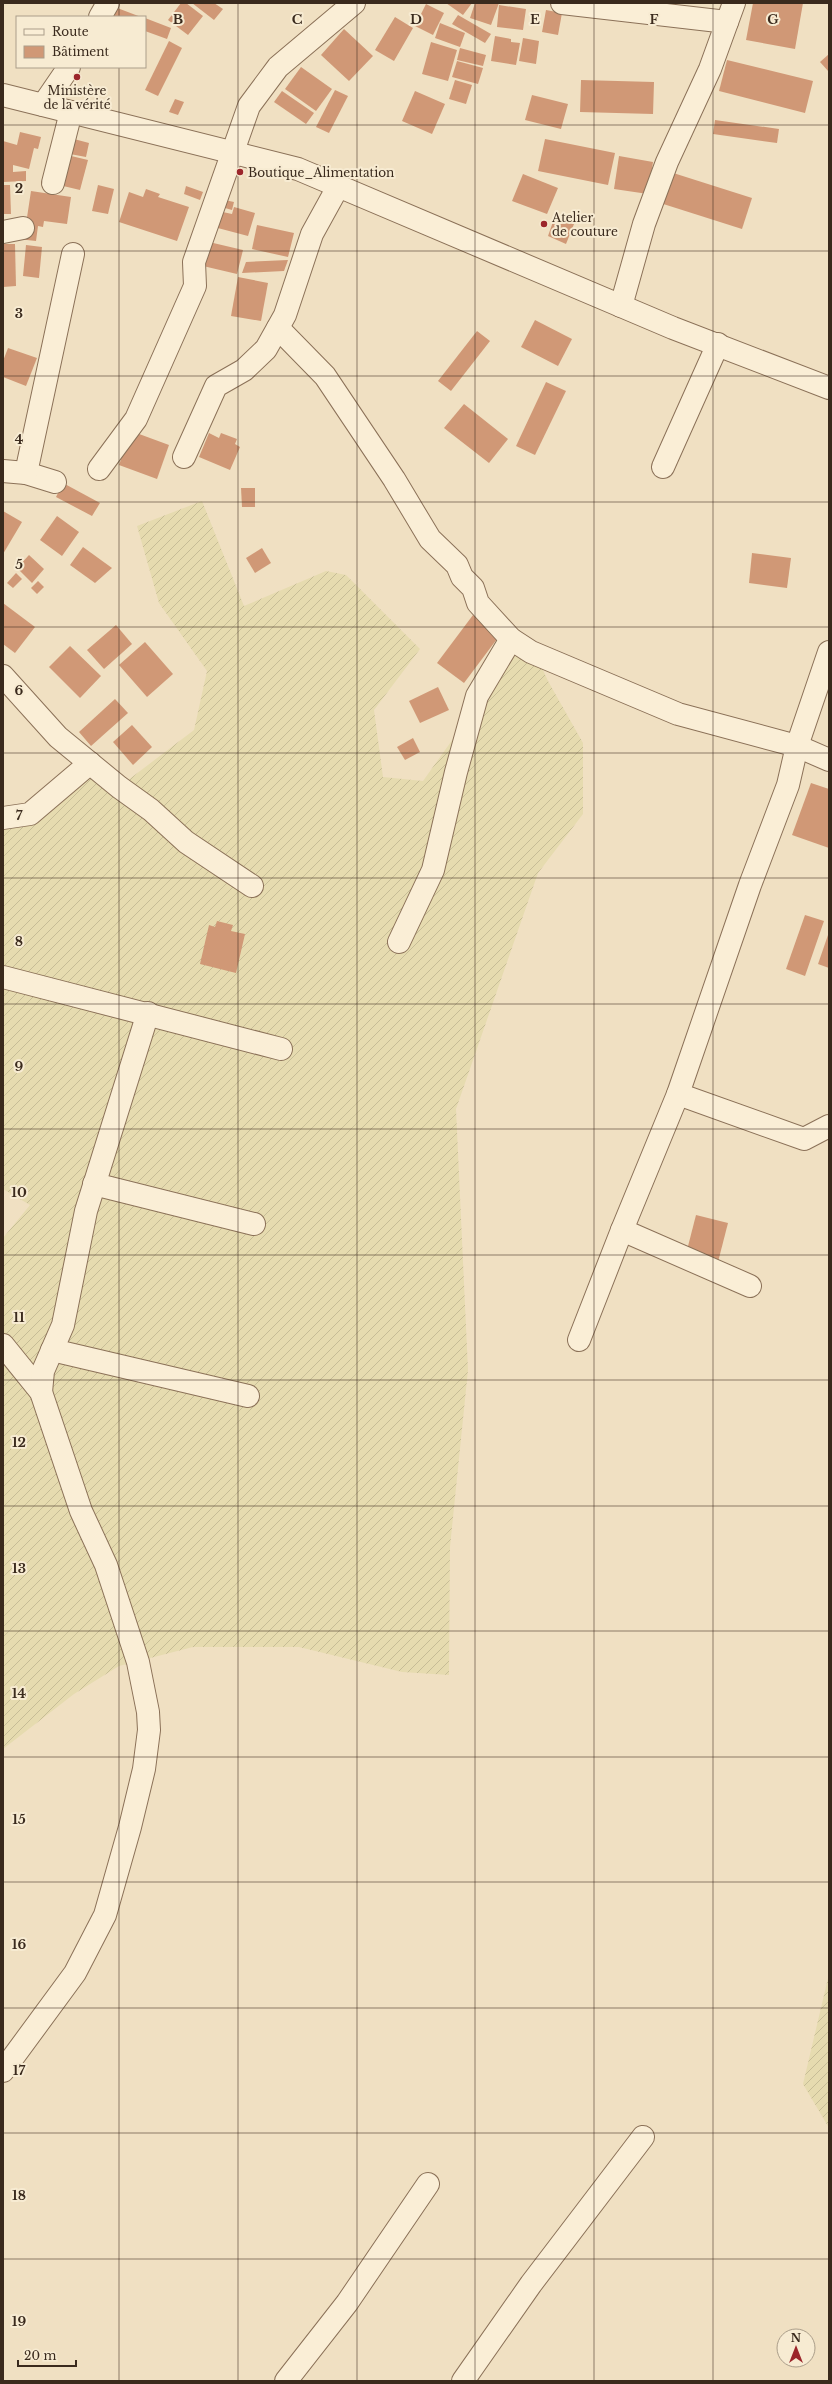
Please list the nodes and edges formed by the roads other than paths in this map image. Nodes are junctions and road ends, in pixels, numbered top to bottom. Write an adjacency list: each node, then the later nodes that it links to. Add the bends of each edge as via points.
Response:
1 (108, 3): 5 (street)
2 (354, 3): 10 (street, via 278,67 249,106)
3 (562, 3): 4 (street)
4 (731, 12): 14 (street, via 710,69 667,162 644,224)
5 (101, 16)
6 (68, 68): 8 (street)
7 (3, 95): 8 (street)
8 (43, 105): 9 (street)
9 (71, 112): 10 (street); 11 (street)
10 (231, 152): 12 (street, via 298,169); 20 (street, via 194,262 195,286 136,420)
11 (53, 183)
12 (339, 185): 14 (street); 15 (street, via 312,234 285,315)
13 (73, 254): 22 (street)
14 (621, 306): 16 (street)
15 (278, 328): 18 (street, via 266,349 244,370 216,386); 24 (street, via 325,376 394,479 430,539 457,565 462,577 473,588 478,603)
16 (718, 344): 17 (street); 19 (street)
17 (829, 388)
18 (184, 457)
19 (663, 467)
20 (99, 468)
21 (3, 471): 22 (street)
22 (26, 473): 23 (street)
23 (55, 482)
24 (511, 639): 27 (street, via 532,652 678,714); 32 (street, via 477,696 433,870)
25 (829, 652): 27 (street)
26 (3, 676): 29 (street, via 58,737)
27 (797, 746): 28 (street); 36 (street, via 788,785 750,885)
28 (829, 760)
29 (90, 763): 30 (street, via 30,814); 31 (street, via 151,810 186,842)
30 (3, 818)
31 (252, 886)
32 (399, 942)
33 (3, 977): 34 (street)
34 (148, 1013): 35 (street); 38 (street)
35 (281, 1049)
36 (678, 1094): 37 (street, via 804,1139); 40 (street)
37 (829, 1126)
38 (94, 1184): 39 (street); 44 (street, via 86,1211 63,1325)
39 (254, 1224)
40 (622, 1230): 41 (street); 42 (street)
41 (750, 1286)
42 (579, 1340)
43 (3, 1345): 45 (street)
44 (52, 1350): 45 (street, via 43,1371); 46 (street)
45 (41, 1392): 47 (street, via 81,1511 106,1565 138,1662 149,1730 144,1769 130,1827 104,1915 75,1973)
46 (248, 1396)
47 (3, 2071)
48 (643, 2137): 51 (street, via 530,2284)
49 (428, 2184): 50 (street, via 347,2303)
50 (286, 2381)
51 (463, 2381)

